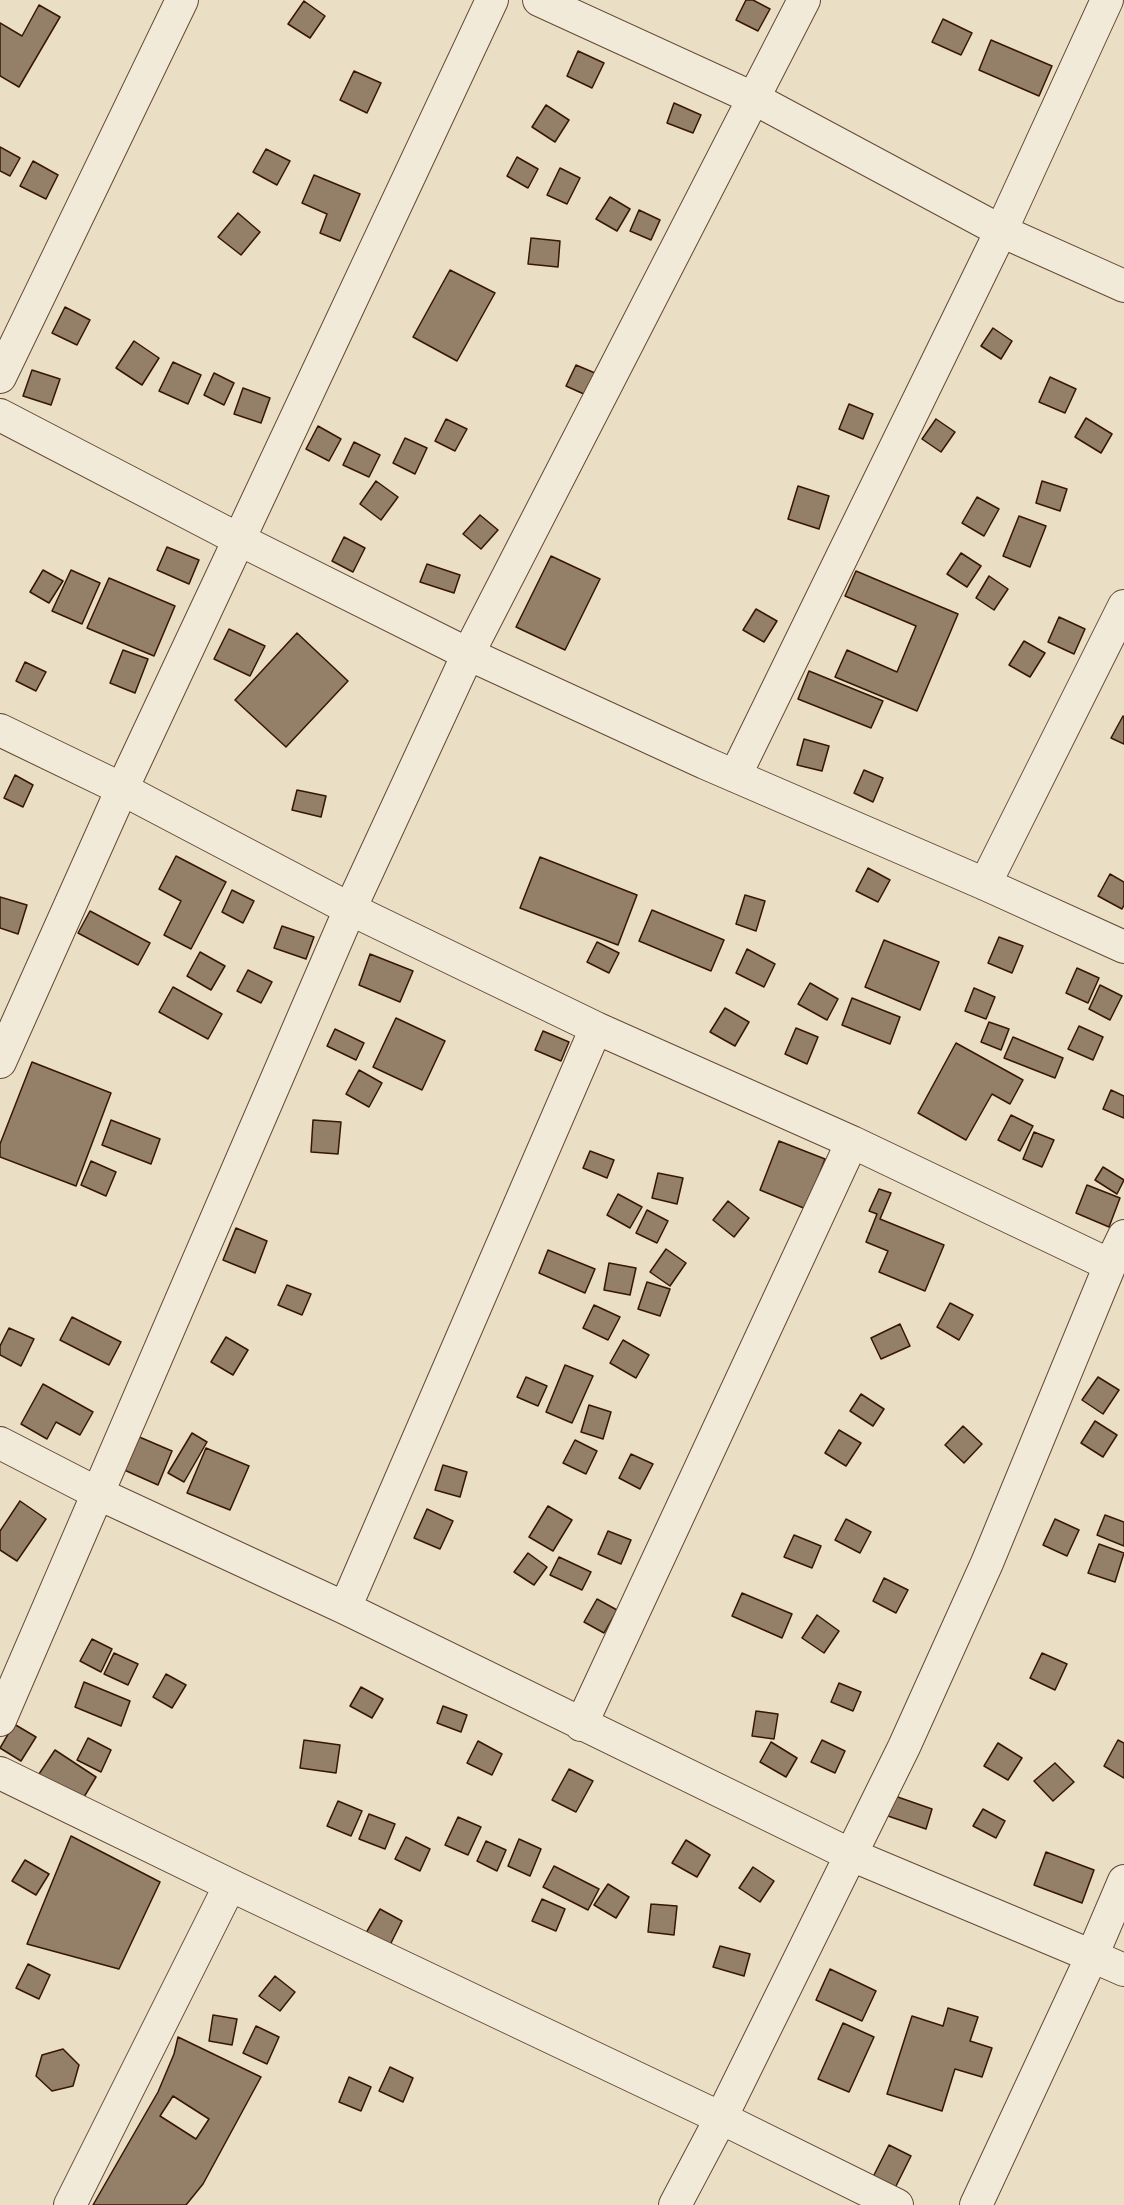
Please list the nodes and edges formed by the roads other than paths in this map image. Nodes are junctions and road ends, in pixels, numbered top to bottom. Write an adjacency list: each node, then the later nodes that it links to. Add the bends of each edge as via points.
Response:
1 (182, 0): 9 (street)
2 (492, 0): 11 (street)
3 (539, 0): 6 (street)
4 (804, 0): 6 (street)
5 (1107, 0): 7 (street)
6 (753, 98): 7 (street); 13 (street)
7 (1001, 231): 8 (street); 15 (street)
8 (1124, 286)
9 (0, 377)
10 (0, 415): 11 (street)
11 (240, 540): 13 (street); 16 (street)
12 (1124, 606): 17 (street)
13 (468, 654): 15 (street); 18 (street)
14 (0, 730): 16 (street)
15 (735, 776): 17 (street)
16 (122, 789): 18 (street); 21 (street)
17 (985, 884): 19 (street)
18 (350, 909): 20 (street); 25 (street)
19 (1124, 947)
20 (596, 1028): 22 (street); 26 (street)
21 (0, 1062)
22 (852, 1142): 23 (street); 28 (street)
23 (1119, 1248): 30 (street, via 987,1563 904,1747)
24 (0, 1443): 25 (street)
25 (99, 1494): 26 (street); 27 (street)
26 (345, 1608): 28 (street)
27 (0, 1720)
28 (582, 1725): 30 (street)
29 (0, 1773): 32 (street)
30 (849, 1854): 33 (street); 35 (street)
31 (1124, 1881): 33 (street)
32 (230, 1885): 35 (street); 36 (street)
33 (1092, 1956): 34 (street); 39 (street)
34 (1124, 1970)
35 (721, 2118): 37 (street); 38 (street)
36 (70, 2205)
37 (675, 2205)
38 (897, 2205)
39 (976, 2205)

